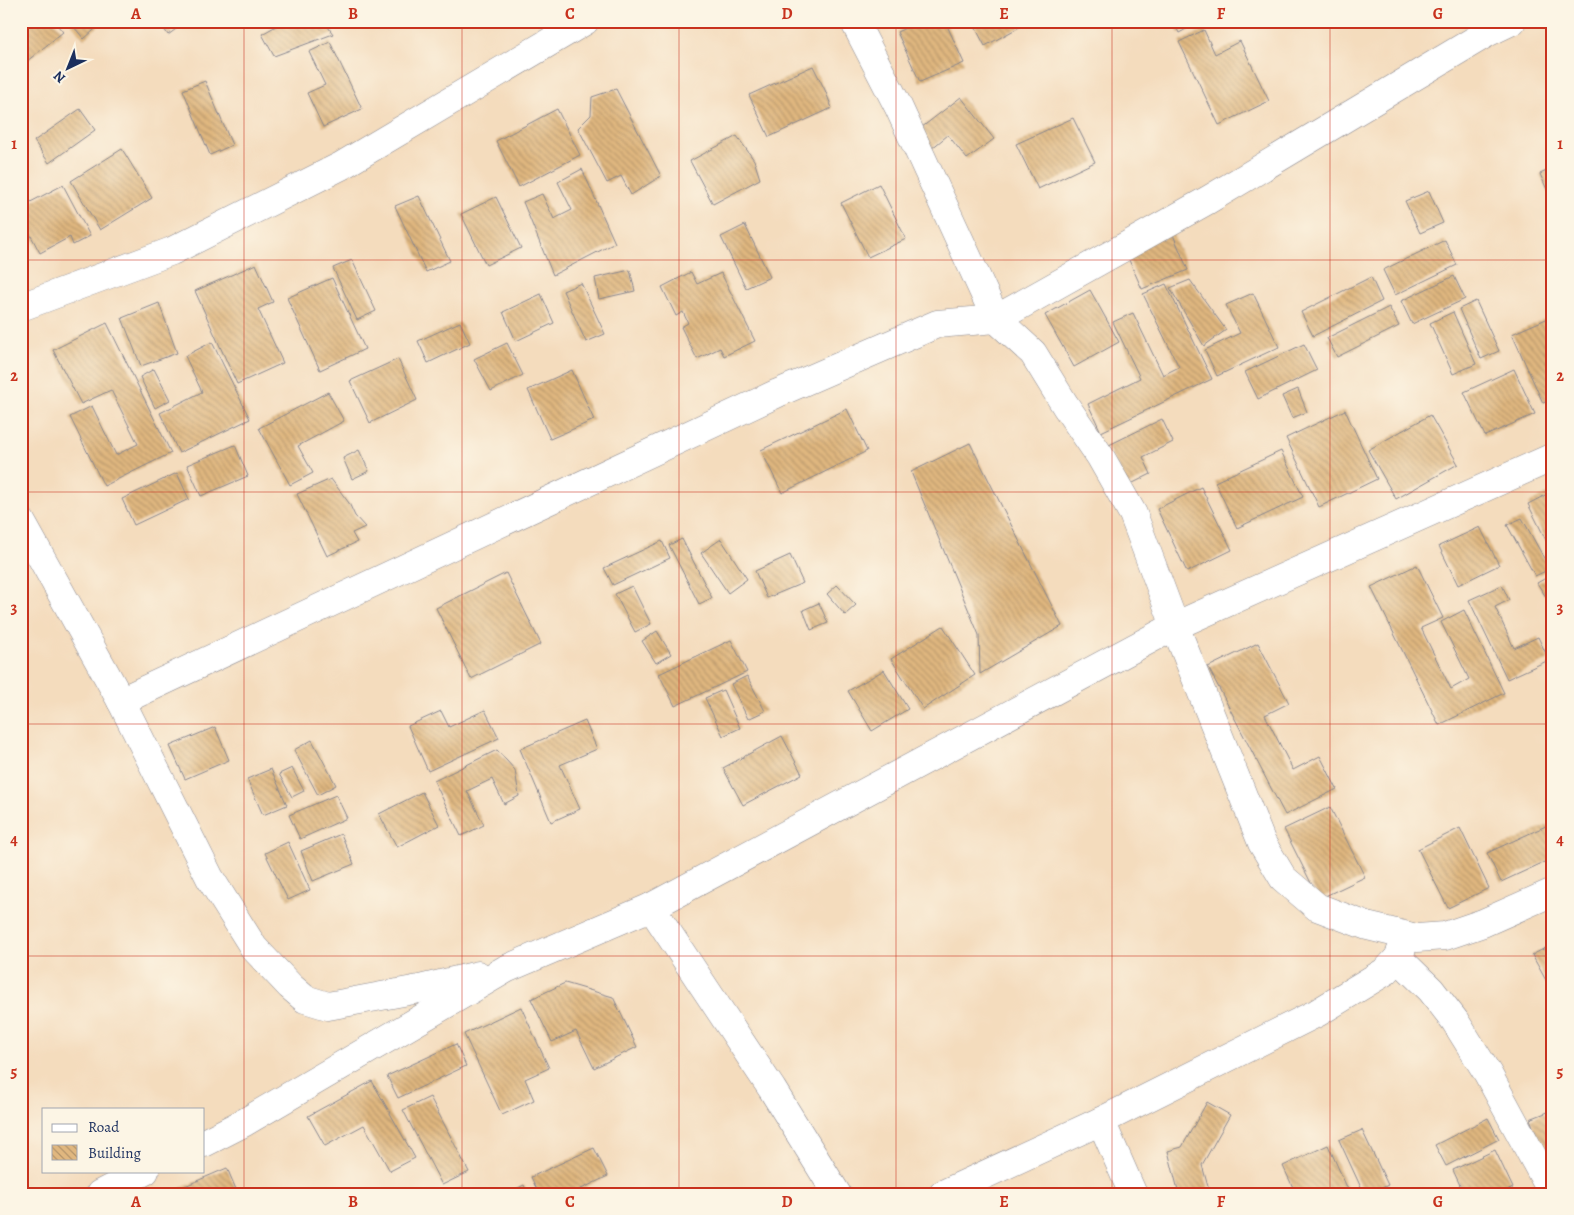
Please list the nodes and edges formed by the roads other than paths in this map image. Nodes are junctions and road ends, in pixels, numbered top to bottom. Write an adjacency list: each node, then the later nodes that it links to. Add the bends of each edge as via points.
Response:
1 (584, 21): 4 (street, via 341,166 172,251)
2 (854, 21): 5 (street, via 898,106)
3 (1512, 21): 5 (street, via 1208,200)
4 (21, 307)
5 (996, 319): 8 (street, via 1033,353 1100,456 1133,514); 9 (street, via 937,324 778,393)
6 (1553, 457): 8 (street)
7 (21, 521): 9 (street)
8 (1175, 626): 11 (street); 12 (street, via 1262,843 1283,878 1317,907 1367,926)
9 (121, 701): 13 (street, via 210,878 254,948 306,999 328,1006)
10 (1553, 892): 12 (street, via 1483,923 1445,936 1417,938)
11 (651, 907): 13 (street); 18 (street, via 772,1089)
12 (1402, 947): 14 (street, via 1386,971 1317,1013); 21 (street, via 1488,1074)
13 (506, 969): 15 (street)
14 (1101, 1121): 19 (street); 20 (street)
15 (205, 1142)
16 (144, 1172): 17 (street)
17 (100, 1194)
18 (837, 1194)
19 (943, 1194)
20 (1134, 1194)
21 (1553, 1194)

